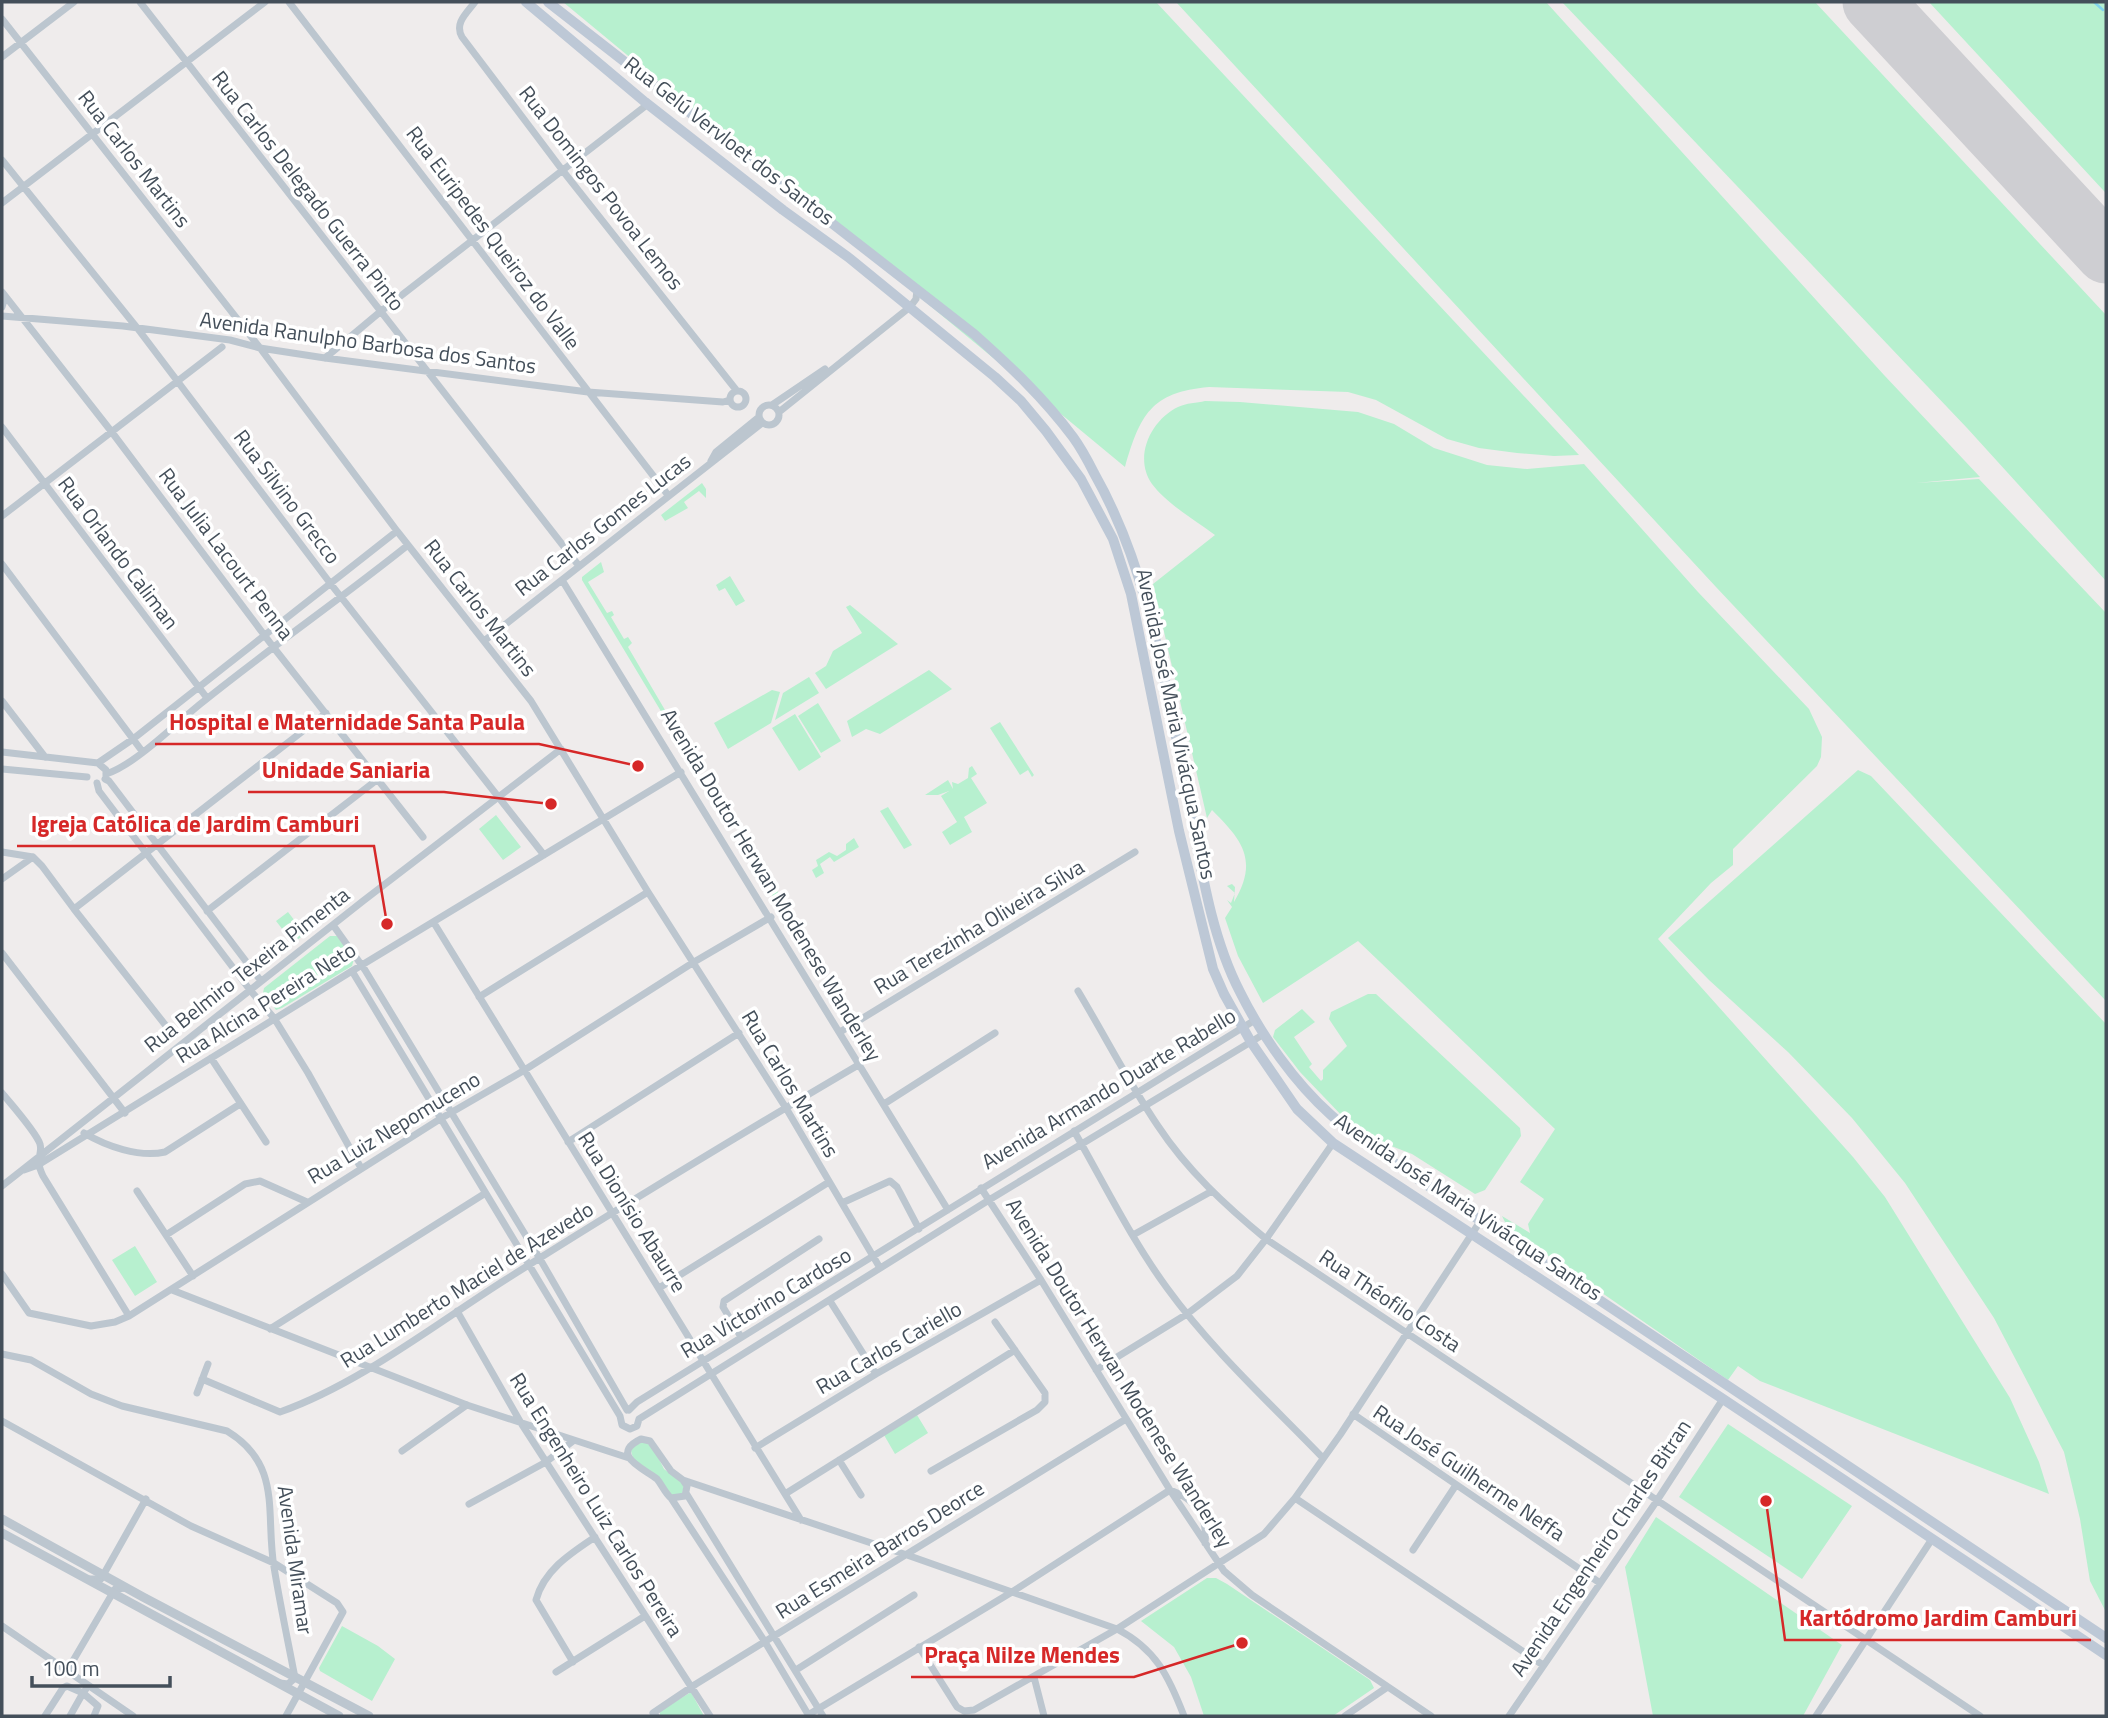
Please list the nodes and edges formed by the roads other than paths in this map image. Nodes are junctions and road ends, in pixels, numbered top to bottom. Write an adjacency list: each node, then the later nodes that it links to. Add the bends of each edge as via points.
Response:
1 (74, 2): 9 (street)
2 (140, 2): 11 (street, Rua Carlos Delegado Guerra Pinto)
3 (265, 2): 11 (street)
4 (289, 2): 18 (street, Rua Euripedes Queiroz do Valle)
5 (475, 2): 15 (street, Rua Domingos Povoa Lemos, via 460,21 459,32)
6 (526, 2): 12 (main road, Rua Gelú Vervloet dos Santos)
7 (548, 2): 19 (main road, Rua Gelú Vervloet dos Santos)
8 (2, 19): 9 (street, Rua Carlos Martins)
9 (20, 43): 10 (street); 13 (street, Rua Carlos Martins)
10 (2, 57)
11 (187, 62): 13 (street); 24 (street, Rua Carlos Delegado Guerra Pinto)
12 (648, 104): 15 (street); 23 (main road, Rua Gelú Vervloet dos Santos)
13 (93, 135): 16 (street); 29 (street, Rua Carlos Martins)
14 (2, 160): 16 (street, Rua Silvino Grecco)
15 (563, 171): 18 (street); 35 (street, Rua Domingos Povoa Lemos)
16 (23, 186): 17 (street); 27 (street, Rua Silvino Grecco)
17 (2, 203)
18 (473, 240): 24 (street); 34 (street, Rua Euripedes Queiroz do Valle)
19 (917, 290): 21 (main road, Rua Gelú Vervloet dos Santos); 23 (street)
20 (4, 294): 22 (street); 26 (street, Rua Julia Lacourt Penna)
21 (929, 298): 97 (main road, Avenida José Maria Vivácqua Santos, via 1038,394 1075,439 1124,535 1143,586 1215,923 1226,960)
22 (2, 307)
23 (910, 307): 31 (street, Rua Carlos Gomes Lucas); 98 (main road, Avenida José Maria Vivácqua Santos, via 1021,401 1081,478 1113,538 1137,617 1206,943 1218,981)
24 (380, 312): 30 (street); 32 (street, Rua Carlos Delegado Guerra Pinto)
25 (2, 316): 26 (street, Avenida Ranulpho Barbosa dos Santos)
26 (20, 316): 27 (street, Avenida Ranulpho Barbosa dos Santos); 42 (street, Rua Julia Lacourt Penna)
27 (138, 329): 29 (street, Avenida Ranulpho Barbosa dos Santos); 33 (street, Rua Silvino Grecco)
28 (222, 347): 33 (street)
29 (260, 348): 30 (street, Avenida Ranulpho Barbosa dos Santos); 46 (street, Rua Carlos Martins)
30 (325, 358): 32 (street, Avenida Ranulpho Barbosa dos Santos)
31 (841, 360): 38 (street, Rua Carlos Gomes Lucas); 39 (street, Rua Carlos Gomes Lucas)
32 (425, 369): 34 (street, Avenida Ranulpho Barbosa dos Santos); 49 (street, Rua Carlos Delegado Guerra Pinto)
33 (177, 382): 42 (street); 51 (street, Rua Silvino Grecco)
34 (588, 391): 36 (street, Avenida Ranulpho Barbosa dos Santos); 44 (street, Rua Euripedes Queiroz do Valle)
35 (737, 391): 36 (street); 37 (street, via 746,397)
36 (730, 401): 37 (street, via 737,407)
37 (746, 403): 40 (street)
38 (772, 405): 39 (street); 40 (street, Rua Carlos Gomes Lucas, via 765,405)
39 (779, 412): 40 (street, Rua Carlos Gomes Lucas, via 773,424)
40 (760, 417): 44 (street, Rua Carlos Gomes Lucas)
41 (2, 428): 43 (street, Rua Orlando Caliman)
42 (111, 431): 43 (street); 53 (street, Rua Julia Lacourt Penna)
43 (43, 484): 45 (street); 56 (street, Rua Orlando Caliman)
44 (668, 495): 49 (street, Rua Carlos Gomes Lucas)
45 (2, 516)
46 (397, 531): 47 (street, Rua Carlos Martins); 51 (street)
47 (408, 545): 52 (street); 54 (street, Rua Carlos Martins)
48 (2, 564): 60 (street)
49 (579, 566): 50 (street, Rua Carlos Gomes Lucas)
50 (562, 580): 54 (street, Rua Carlos Gomes Lucas); 67 (street, Avenida Doutor Herwan Modenese Wanderley)
51 (330, 583): 52 (street, Rua Silvino Grecco); 53 (street)
52 (341, 596): 55 (street); 72 (street, Rua Silvino Grecco)
53 (265, 636): 55 (street, Rua Julia Lacourt Penna); 56 (street)
54 (484, 641): 61 (street, Rua Carlos Martins)
55 (274, 648): 57 (street); 59 (street, Rua Julia Lacourt Penna)
56 (199, 688): 57 (street, Rua Orlando Caliman); 60 (street)
57 (207, 698): 62 (street)
58 (2, 701): 64 (street)
59 (326, 713): 70 (street, Rua Julia Lacourt Penna); 75 (street)
60 (133, 739): 62 (street); 65 (street)
61 (561, 749): 72 (street, Rua Belmiro Texeira Pimenta); 73 (street, Rua Carlos Martins)
62 (142, 751): 68 (street)
63 (2, 752): 64 (street)
64 (45, 757): 65 (street)
65 (96, 763): 68 (street, via 104,767); 69 (street)
66 (2, 769): 69 (street)
67 (681, 772): 73 (street, Rua Alcina Pereira Neto); 85 (street, Avenida Doutor Herwan Modenese Wanderley)
68 (106, 776): 71 (street); 75 (street)
69 (87, 777): 71 (street)
70 (378, 779): 74 (street, Rua Julia Lacourt Penna); 84 (street)
71 (97, 783): 78 (street)
72 (498, 797): 79 (street, Rua Silvino Grecco); 87 (street, Rua Belmiro Texeira Pimenta)
73 (604, 818): 79 (street, Rua Alcina Pereira Neto); 82 (street, Rua Carlos Martins)
74 (424, 837)
75 (157, 845): 78 (street); 84 (street)
76 (2, 852): 80 (street)
77 (1135, 852): 99 (street, Rua Terezinha Oliveira Silva)
78 (146, 853): 83 (street); 93 (street)
79 (544, 855): 86 (street, Rua Alcina Pereira Neto)
80 (33, 857): 81 (street); 83 (street)
81 (2, 879)
82 (648, 892): 89 (street, Rua Carlos Martins); 95 (street)
83 (74, 909): 103 (street)
84 (207, 911): 92 (street)
85 (771, 917): 89 (street, Rua Luiz Nepomuceno); 99 (street, Avenida Doutor Herwan Modenese Wanderley)
86 (434, 923): 90 (street, Rua Alcina Pereira Neto); 95 (street, Rua Dionísio Abaurre)
87 (333, 925): 90 (street); 92 (street, Rua Belmiro Texeira Pimenta)
88 (2, 953): 110 (street)
89 (694, 962): 100 (street, Rua Carlos Martins); 107 (street, Rua Luiz Nepomuceno)
90 (362, 966): 91 (street, Rua Alcina Pereira Neto); 116 (street)
91 (352, 971): 96 (street, Rua Alcina Pereira Neto); 117 (street)
92 (261, 981): 93 (street, Rua Belmiro Texeira Pimenta)
93 (250, 990): 96 (street); 110 (street, Rua Belmiro Texeira Pimenta)
94 (1078, 991): 108 (street, Rua Théofilo Costa)
95 (479, 998): 107 (street, Rua Dionísio Abaurre)
96 (274, 1018): 105 (street, Rua Alcina Pereira Neto); 127 (street)
97 (1255, 1020): 98 (street, Avenida Armando Duarte Rabello); 102 (main road, Avenida José Maria Vivácqua Santos)
98 (1242, 1029): 104 (main road, Avenida José Maria Vivácqua Santos); 108 (street, Avenida Armando Duarte Rabello)
99 (840, 1032): 106 (street, Avenida Doutor Herwan Modenese Wanderley)
100 (738, 1033): 114 (street, Rua Carlos Martins); 122 (street)
101 (995, 1033): 112 (street)
102 (1264, 1034): 104 (street, Avenida Armando Duarte Rabello); 140 (main road, Avenida José Maria Vivácqua Santos, via 1331,1115)
103 (174, 1036)
104 (1251, 1042): 113 (street, Avenida Armando Duarte Rabello); 123 (main road, Avenida José Maria Vivácqua Santos, via 1297,1109)
105 (211, 1058): 111 (street); 115 (street, Rua Alcina Pereira Neto)
106 (860, 1064): 112 (street, Avenida Doutor Herwan Modenese Wanderley); 114 (street, Rua Lumberto Maciel de Azevedo)
107 (523, 1071): 116 (street, Rua Luiz Nepomuceno); 122 (street, Rua Dionísio Abaurre)
108 (1139, 1092): 113 (street, Rua Théofilo Costa); 119 (street, Avenida Armando Duarte Rabello)
109 (2, 1093): 125 (street, via 38,1140)
110 (114, 1097): 115 (street); 118 (street, Rua Belmiro Texeira Pimenta)
111 (240, 1104): 120 (street, via 165,1152 143,1154); 121 (street)
112 (884, 1104): 138 (street, Avenida Doutor Herwan Modenese Wanderley)
113 (1145, 1104): 124 (street, Avenida Armando Duarte Rabello); 133 (street, Rua Théofilo Costa, via 1174,1148)
114 (786, 1108): 129 (street, Rua Carlos Martins); 139 (street, Rua Lumberto Maciel de Azevedo)
115 (125, 1112): 120 (street, Rua Alcina Pereira Neto)
116 (450, 1113): 117 (street, Rua Luiz Nepomuceno); 148 (street)
117 (439, 1119): 127 (street, Rua Luiz Nepomuceno); 134 (street)
118 (78, 1126): 120 (street); 125 (street, Rua Belmiro Texeira Pimenta)
119 (1074, 1131): 124 (street); 131 (street, Avenida Armando Duarte Rabello)
120 (85, 1134): 126 (street, Rua Belmiro Texeira Pimenta)
121 (265, 1142)
122 (568, 1142): 139 (street, Rua Dionísio Abaurre)
123 (1333, 1143): 143 (main road, Avenida José Maria Vivácqua Santos); 146 (street)
124 (1082, 1144): 135 (street, Avenida Armando Duarte Rabello); 144 (street)
125 (38, 1156): 126 (street); 128 (street, Rua Belmiro Texeira Pimenta)
126 (38, 1166): 128 (street, Rua Belmiro Texeira Pimenta); 159 (street)
127 (361, 1168): 136 (street, Rua Luiz Nepomuceno)
128 (24, 1170): 130 (street, Rua Belmiro Texeira Pimenta)
129 (829, 1182): 137 (street, Rua Carlos Martins); 154 (street)
130 (2, 1185)
131 (981, 1188): 135 (street, Avenida Armando Duarte Rabello); 138 (street, Avenida Armando Duarte Rabello)
132 (137, 1191): 142 (street)
133 (1212, 1191): 144 (street); 146 (street, Rua Théofilo Costa)
134 (484, 1194): 149 (street); 161 (street)
135 (989, 1200): 150 (street, Avenida Armando Duarte Rabello); 153 (street, Avenida Doutor Herwan Modenese Wanderley)
136 (307, 1202): 142 (street, via 260,1181 245,1184); 152 (street, Rua Luiz Nepomuceno)
137 (842, 1203): 141 (street, via 890,1181); 147 (street, Rua Carlos Martins)
138 (948, 1210): 141 (street, Avenida Armando Duarte Rabello)
139 (613, 1215): 148 (street, Rua Lumberto Maciel de Azevedo); 154 (street, Rua Dionísio Abaurre)
140 (1481, 1220): 143 (street); 227 (main road, Avenida José Maria Vivácqua Santos)
141 (919, 1229): 147 (street, Avenida Armando Duarte Rabello)
142 (166, 1235): 152 (street)
143 (1473, 1235): 162 (street); 174 (main road, Avenida José Maria Vivácqua Santos)
144 (1133, 1236): 158 (street)
145 (819, 1238): 163 (street, via 724,1301)
146 (1266, 1239): 158 (street, via 1237,1276); 162 (street, Rua Théofilo Costa)
147 (874, 1258): 150 (street, Rua Victorino Cardoso); 163 (street, Rua Victorino Cardoso)
148 (540, 1259): 149 (street, Rua Lumberto Maciel de Azevedo); 175 (street)
149 (530, 1265): 157 (street, Rua Lumberto Maciel de Azevedo); 178 (street)
150 (880, 1268): 156 (street, Rua Victorino Cardoso)
151 (2, 1274): 159 (street, Rua Luiz Nepomuceno, via 29,1313 91,1326)
152 (192, 1276): 155 (street, Rua Luiz Nepomuceno)
153 (1041, 1280): 169 (street, Avenida Doutor Herwan Modenese Wanderley); 170 (street, Rua Carlos Cariello)
154 (659, 1288): 166 (street, Rua Dionísio Abaurre)
155 (172, 1290): 159 (street, Rua Luiz Nepomuceno); 161 (street)
156 (830, 1301): 170 (street); 171 (street, Rua Victorino Cardoso)
157 (457, 1311): 168 (street, Rua Lumberto Maciel de Azevedo); 183 (street, Rua Engenheiro Luiz Carlos Pereira)
158 (1187, 1314): 169 (street); 191 (street)
159 (129, 1316)
160 (995, 1322): 164 (street)
161 (271, 1329): 168 (street)
162 (1408, 1334): 179 (street); 204 (street, Rua Théofilo Costa)
163 (741, 1337): 166 (street, Rua Victorino Cardoso)
164 (1014, 1350): 192 (street); 194 (street, via 1045,1393 1044,1404)
165 (2, 1354): 214 (street, Avenida Miramar, via 31,1360 122,1406 211,1426 240,1438 262,1468 270,1489)
166 (703, 1361): 171 (street, Rua Dionísio Abaurre); 176 (street, Rua Victorino Cardoso)
167 (208, 1364): 172 (street)
168 (369, 1368): 172 (street, Rua Lumberto Maciel de Azevedo, via 280,1412); 177 (street)
169 (1096, 1370): 180 (street, Avenida Doutor Herwan Modenese Wanderley)
170 (876, 1374): 188 (street, Rua Carlos Cariello)
171 (712, 1376): 182 (street, Rua Victorino Cardoso); 188 (street, Rua Dionísio Abaurre)
172 (202, 1378): 173 (street)
173 (197, 1393)
174 (1723, 1398): 204 (street, Avenida Engenheiro Charles Bitran); 210 (main road, Avenida José Maria Vivácqua Santos)
175 (621, 1400): 176 (street); 178 (street)
176 (637, 1402): 178 (street, Rua Victorino Cardoso)
177 (467, 1405): 183 (street); 189 (street)
178 (625, 1412): 182 (street, via 636,1412); 184 (street, via 620,1422)
179 (1353, 1414): 191 (street); 196 (street, Rua José Guilherme Neffa)
180 (1126, 1419): 197 (street, Avenida Doutor Herwan Modenese Wanderley); 213 (street, Rua Esmeira Barros Deorce)
181 (2, 1421): 203 (street)
182 (639, 1421): 184 (street); 187 (street)
183 (520, 1423): 185 (street); 193 (street, Rua Engenheiro Luiz Carlos Pereira)
184 (627, 1429): 186 (street)
185 (573, 1441): 190 (street); 193 (street)
186 (636, 1441): 187 (street); 190 (street)
187 (650, 1441): 195 (street, via 671,1471)
188 (755, 1448): 199 (street, Rua Dionísio Abaurre)
189 (402, 1451)
190 (629, 1458): 201 (street)
191 (1323, 1458): 202 (street)
192 (839, 1460): 199 (street); 200 (street)
193 (546, 1462): 205 (street); 209 (street, Rua Engenheiro Luiz Carlos Pereira)
194 (931, 1471)
195 (684, 1480): 198 (street); 207 (street)
196 (1456, 1485): 212 (street); 218 (street, Rua José Guilherme Neffa)
197 (1170, 1490): 211 (street, Avenida Doutor Herwan Modenese Wanderley); 211 (street, via 1189,1499 1202,1517); 220 (street)
198 (686, 1493): 201 (street); 226 (street)
199 (785, 1494): 207 (street, Rua Dionísio Abaurre)
200 (861, 1495)
201 (671, 1498): 228 (street)
202 (1295, 1498): 215 (street, via 1264,1534); 233 (street)
203 (146, 1499): 214 (street); 216 (street)
204 (1656, 1502): 218 (street, Avenida Engenheiro Charles Bitran); 229 (street, Rua Théofilo Costa)
205 (469, 1504)
206 (2, 1519): 216 (street)
207 (801, 1520): 213 (street)
208 (2, 1533): 217 (street)
209 (595, 1537): 223 (street, Rua Engenheiro Luiz Carlos Pereira); 232 (street, via 560,1562 536,1600)
210 (1932, 1539): 229 (street); 231 (main road, Avenida José Maria Vivácqua Santos)
211 (1205, 1543): 215 (street, Avenida Doutor Herwan Modenese Wanderley)
212 (1413, 1550)
213 (907, 1555): 220 (street); 226 (street, Rua Esmeira Barros Deorce)
214 (274, 1563): 238 (street, Avenida Miramar); 238 (street, via 327,1595 343,1612)
215 (1219, 1565): 225 (street); 242 (street, Avenida Doutor Herwan Modenese Wanderley, via 1252,1595)
216 (103, 1575): 217 (street, via 96,1580); 219 (street)
217 (86, 1578): 221 (street)
218 (1601, 1583): 233 (street, Avenida Engenheiro Charles Bitran)
219 (130, 1589): 221 (street, via 114,1589); 238 (street)
220 (1012, 1592): 225 (street); 230 (street)
221 (112, 1594): 235 (street); 239 (street)
222 (914, 1595): 234 (street)
223 (645, 1616): 232 (street); 241 (street, Rua Engenheiro Luiz Carlos Pereira)
224 (2, 1626): 235 (street)
225 (1117, 1629): 237 (street); 257 (street, via 1141,1643 1156,1659)
226 (775, 1635): 228 (street, Rua Esmeira Barros Deorce); 234 (street)
227 (2106, 1639)
228 (765, 1642): 241 (street, Rua Esmeira Barros Deorce); 255 (street)
229 (1866, 1642): 261 (street); 262 (street, Rua Théofilo Costa)
230 (919, 1647): 237 (street, via 954,1703 964,1711); 245 (street)
231 (2106, 1655)
232 (573, 1661): 236 (street)
233 (1543, 1665): 260 (street, Avenida Engenheiro Charles Bitran)
234 (796, 1670): 245 (street)
235 (67, 1671): 240 (street)
236 (556, 1672)
237 (1034, 1677): 256 (street)
238 (300, 1680): 239 (street); 244 (street); 253 (street)
239 (280, 1683): 244 (street)
240 (88, 1685): 243 (street); 250 (street)
241 (691, 1688): 246 (street, Rua Esmeira Barros Deorce); 254 (street, Rua Engenheiro Luiz Carlos Pereira)
242 (1386, 1688): 258 (street); 259 (street, Avenida Doutor Herwan Modenese Wanderley)
243 (83, 1693): 247 (street, via 63,1688); 248 (street); 249 (street, via 97,1703)
244 (298, 1693): 251 (street); 252 (street)
245 (821, 1712): 255 (street)
246 (655, 1715)
247 (45, 1716)
248 (70, 1716)
249 (94, 1716)
250 (133, 1716)
251 (286, 1716)
252 (339, 1716)
253 (369, 1716)
254 (710, 1716)
255 (809, 1716)
256 (1044, 1716)
257 (1184, 1716)
258 (1345, 1716)
259 (1431, 1716)
260 (1508, 1716)
261 (1816, 1716)
262 (1980, 1716)

